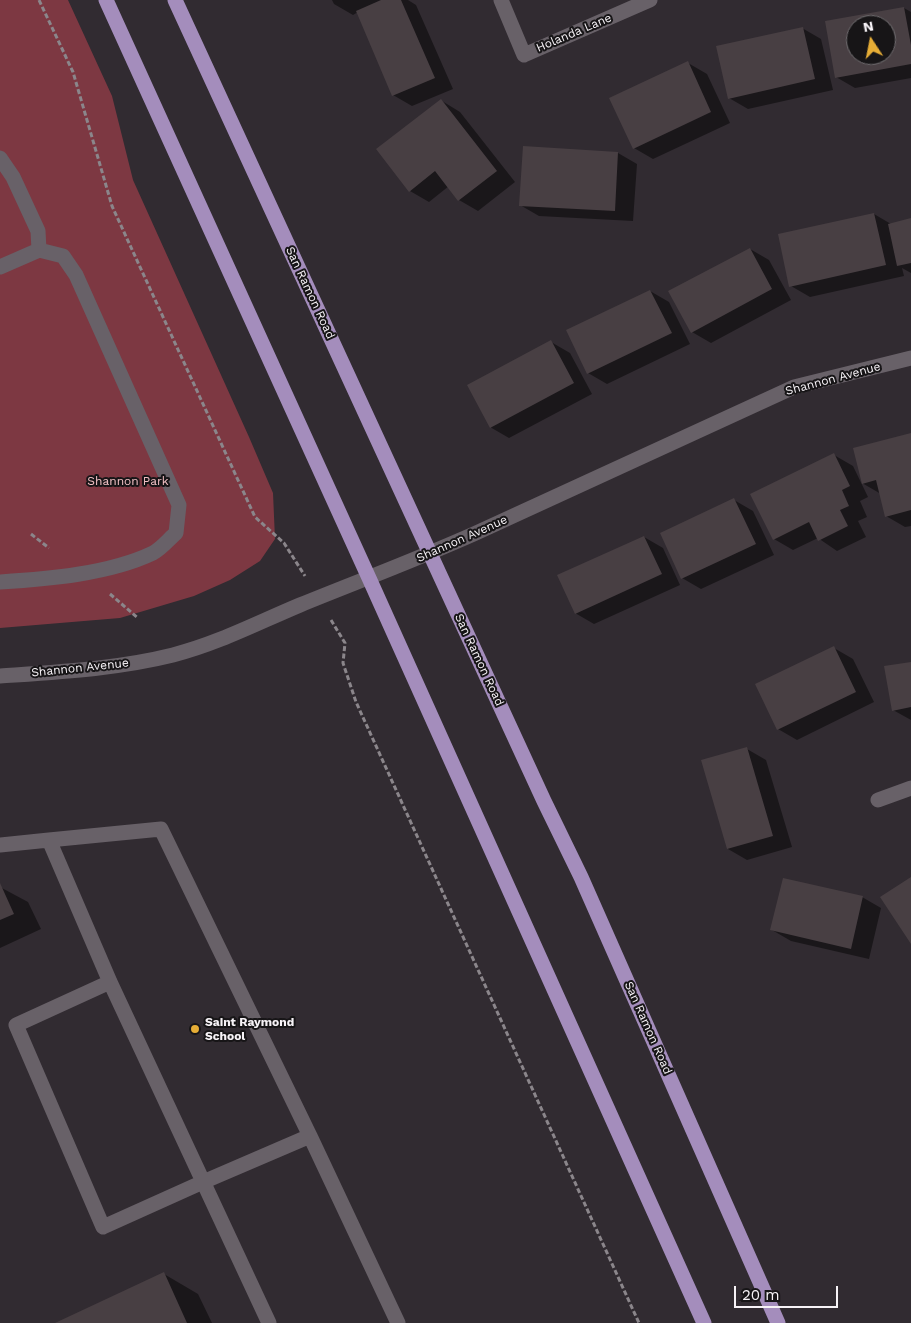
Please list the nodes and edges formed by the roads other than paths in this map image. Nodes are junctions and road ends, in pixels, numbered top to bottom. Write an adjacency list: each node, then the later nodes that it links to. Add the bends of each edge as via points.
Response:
1 (106, 0): 10 (main road)
2 (175, 0): 9 (main road, San Ramon Road)
3 (501, 0): 4 (street, Holanda Lane, via 524,54)
4 (650, 0)
5 (0, 158): 6 (street, via 13,177 38,231)
6 (39, 250): 7 (street); 11 (street, via 63,256 76,275 179,504 176,532 155,552 119,565 49,579)
7 (0, 267)
8 (911, 358): 9 (street, Shannon Avenue, via 794,387)
9 (430, 553): 10 (street, Shannon Avenue); 23 (main road, San Ramon Road, via 581,877)
10 (369, 578): 12 (street, Shannon Avenue, via 230,637 174,655 120,665); 22 (main road)
11 (0, 582)
12 (0, 676)
13 (911, 788): 14 (street)
14 (878, 800)
15 (49, 840): 16 (street); 17 (street); 18 (street, via 161,829)
16 (0, 845)
17 (110, 982): 19 (street); 19 (street, via 16,1025 103,1227)
18 (310, 1136): 19 (street); 21 (street)
19 (203, 1182): 20 (street)
20 (269, 1323)
21 (398, 1323)
22 (704, 1323)
23 (778, 1323)

